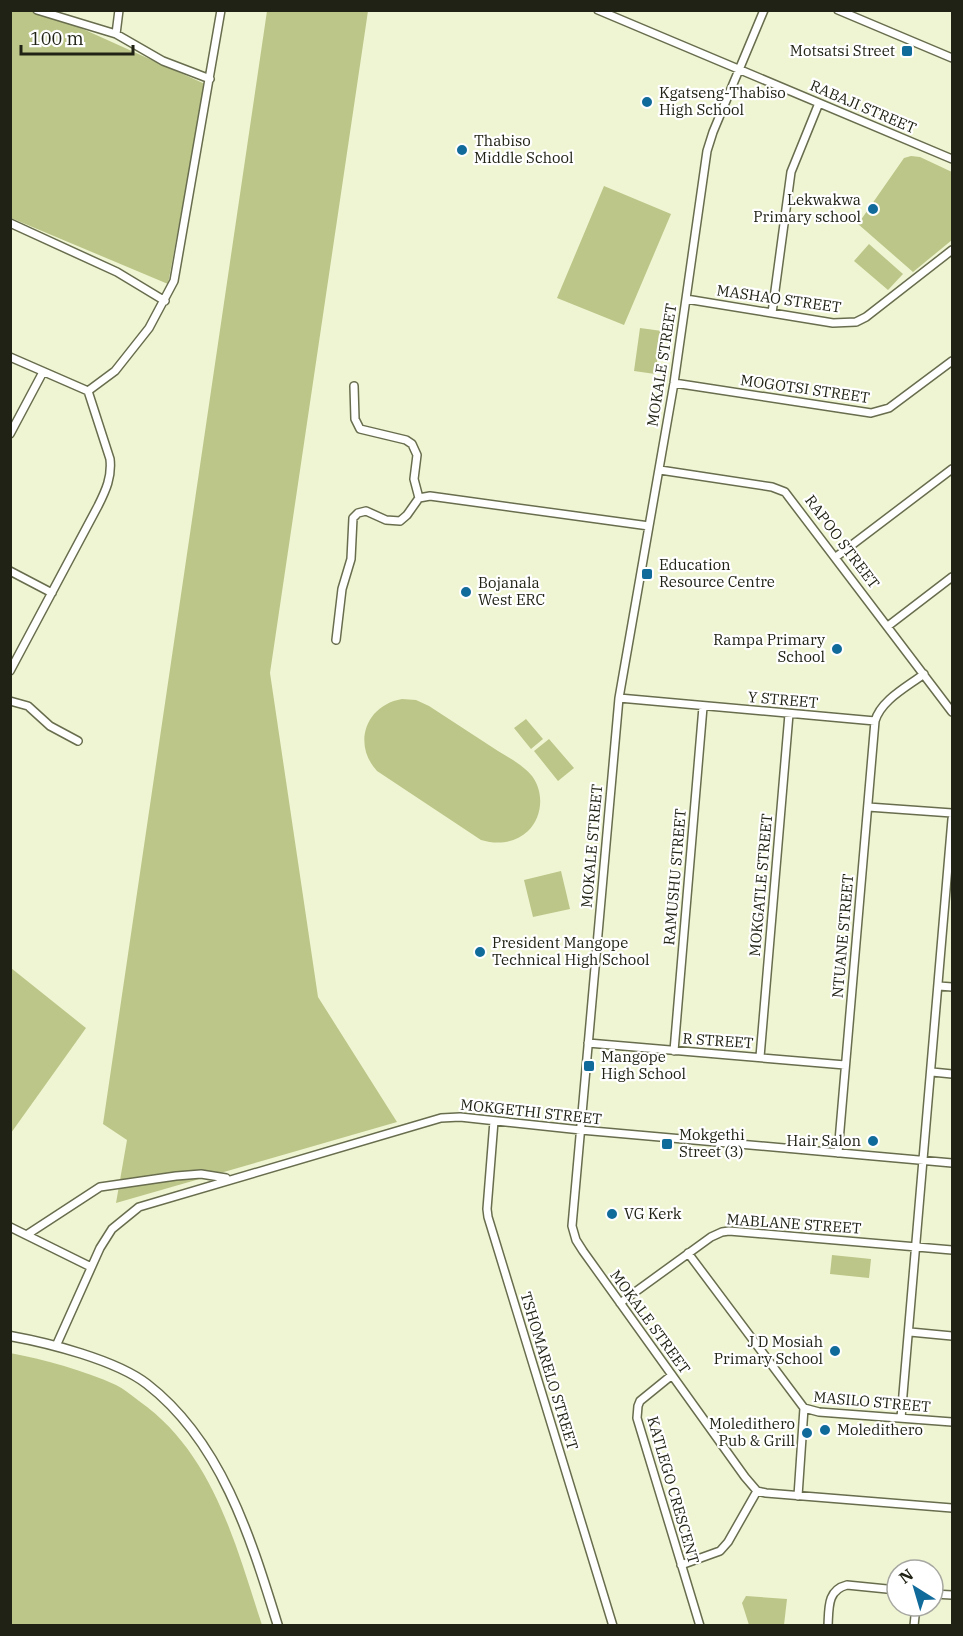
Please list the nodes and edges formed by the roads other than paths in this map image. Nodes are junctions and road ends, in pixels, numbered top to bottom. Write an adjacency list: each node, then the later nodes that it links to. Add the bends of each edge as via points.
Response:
1 (37, 10): 7 (street)
2 (119, 10): 7 (street)
3 (221, 10): 10 (street)
4 (598, 10): 9 (street, RABAJI STREET)
5 (764, 10): 9 (street)
6 (838, 10): 8 (street)
7 (116, 34): 10 (street, via 163,61)
8 (952, 58)
9 (740, 69): 11 (street, RABAJI STREET); 15 (street, MOKALE STREET, via 707,151)
10 (210, 79): 16 (street, via 177,269)
11 (819, 103): 12 (street, RABAJI STREET); 17 (street, via 791,172)
12 (952, 159)
13 (10, 223): 16 (street, via 117,272)
14 (952, 250): 17 (street, MASHAO STREET, via 856,322 832,323)
15 (686, 299): 17 (street, MASHAO STREET); 21 (street, MOKALE STREET)
16 (165, 301): 23 (street, via 115,371)
17 (772, 313)
18 (10, 357): 20 (street)
19 (952, 361): 21 (street, MOGOTSI STREET, via 889,408 871,413)
20 (43, 372): 23 (street); 24 (street)
21 (674, 383): 26 (street, MOKALE STREET)
22 (354, 386): 27 (street, via 360,429 406,440 414,446 414,479)
23 (88, 391): 32 (street, via 110,459 110,481)
24 (10, 434)
25 (952, 469): 29 (street)
26 (660, 470): 28 (street, MOKALE STREET); 29 (street, RAPOO STREET, via 785,492)
27 (419, 498): 28 (street, via 430,496); 34 (street, via 400,521 366,511 353,518 351,559 342,589)
28 (649, 526): 37 (street, MOKALE STREET)
29 (836, 557): 33 (street, RAPOO STREET)
30 (10, 571): 32 (street)
31 (952, 577): 33 (street)
32 (52, 593): 35 (street)
33 (888, 626): 36 (street, RAPOO STREET)
34 (336, 640)
35 (10, 671)
36 (924, 674): 40 (street, RAPOO STREET); 42 (street, via 883,705)
37 (619, 698): 39 (street, Y STREET); 50 (street, MOKALE STREET)
38 (10, 701): 43 (street, via 28,706 50,726)
39 (703, 706): 41 (street, Y STREET); 51 (street, RAMUSHU STREET)
40 (952, 712)
41 (789, 714): 42 (street, Y STREET); 52 (street, MOKGATLE STREET)
42 (875, 721): 44 (street, NTUANE STREET)
43 (78, 741)
44 (868, 807): 45 (street); 53 (street, NTUANE STREET)
45 (952, 813)
46 (952, 819): 47 (street)
47 (950, 900): 48 (street)
48 (939, 986): 49 (street); 54 (street)
49 (952, 987)
50 (588, 1042): 51 (street, R STREET); 57 (street, MOKALE STREET)
51 (674, 1051): 52 (street, R STREET)
52 (760, 1058): 53 (street, R STREET)
53 (845, 1065): 58 (street, NTUANE STREET)
54 (932, 1072): 55 (street); 59 (street)
55 (952, 1074)
56 (494, 1121): 57 (street, MOKGETHI STREET); 61 (street, MOKGETHI STREET, via 441,1118); 84 (street, TSHOMARELO STREET, via 488,1217)
57 (581, 1131): 58 (street, MOKGETHI STREET); 68 (street, MOKALE STREET, via 573,1232)
58 (838, 1153): 59 (street, MOKGETHI STREET)
59 (924, 1160): 60 (street, MOKGETHI STREET); 64 (street)
60 (952, 1163)
61 (231, 1178): 63 (street, via 194,1174 100,1187); 67 (street, MOKGETHI STREET, via 139,1207 112,1229)
62 (10, 1227): 63 (street)
63 (28, 1234): 67 (street)
64 (917, 1247): 65 (street, MABLANE STREET); 66 (street, MABLANE STREET, via 729,1231 716,1234); 69 (street)
65 (952, 1250)
66 (688, 1253): 68 (street, MABLANE STREET); 74 (street, MASILO STREET)
67 (91, 1267): 72 (street, MOKGETHI STREET)
68 (620, 1303): 73 (street, MOKALE STREET)
69 (910, 1332): 71 (street); 75 (street)
70 (10, 1336): 72 (street)
71 (952, 1336)
72 (56, 1346): 83 (street, via 124,1370 146,1383 187,1425 236,1504)
73 (672, 1375): 77 (street, MOKALE STREET); 80 (street, KATLEGO CRESCENT, via 640,1401 637,1412)
74 (804, 1408): 75 (street, MASILO STREET); 78 (street)
75 (901, 1418): 76 (street, MASILO STREET)
76 (952, 1422)
77 (758, 1491): 78 (street); 80 (street, via 720,1551)
78 (798, 1496): 79 (street)
79 (952, 1508)
80 (681, 1565): 82 (street, KATLEGO CRESCENT)
81 (885, 1589): 85 (street, via 839,1587 831,1597)
82 (700, 1625)
83 (278, 1626)
84 (613, 1626)
85 (828, 1626)

